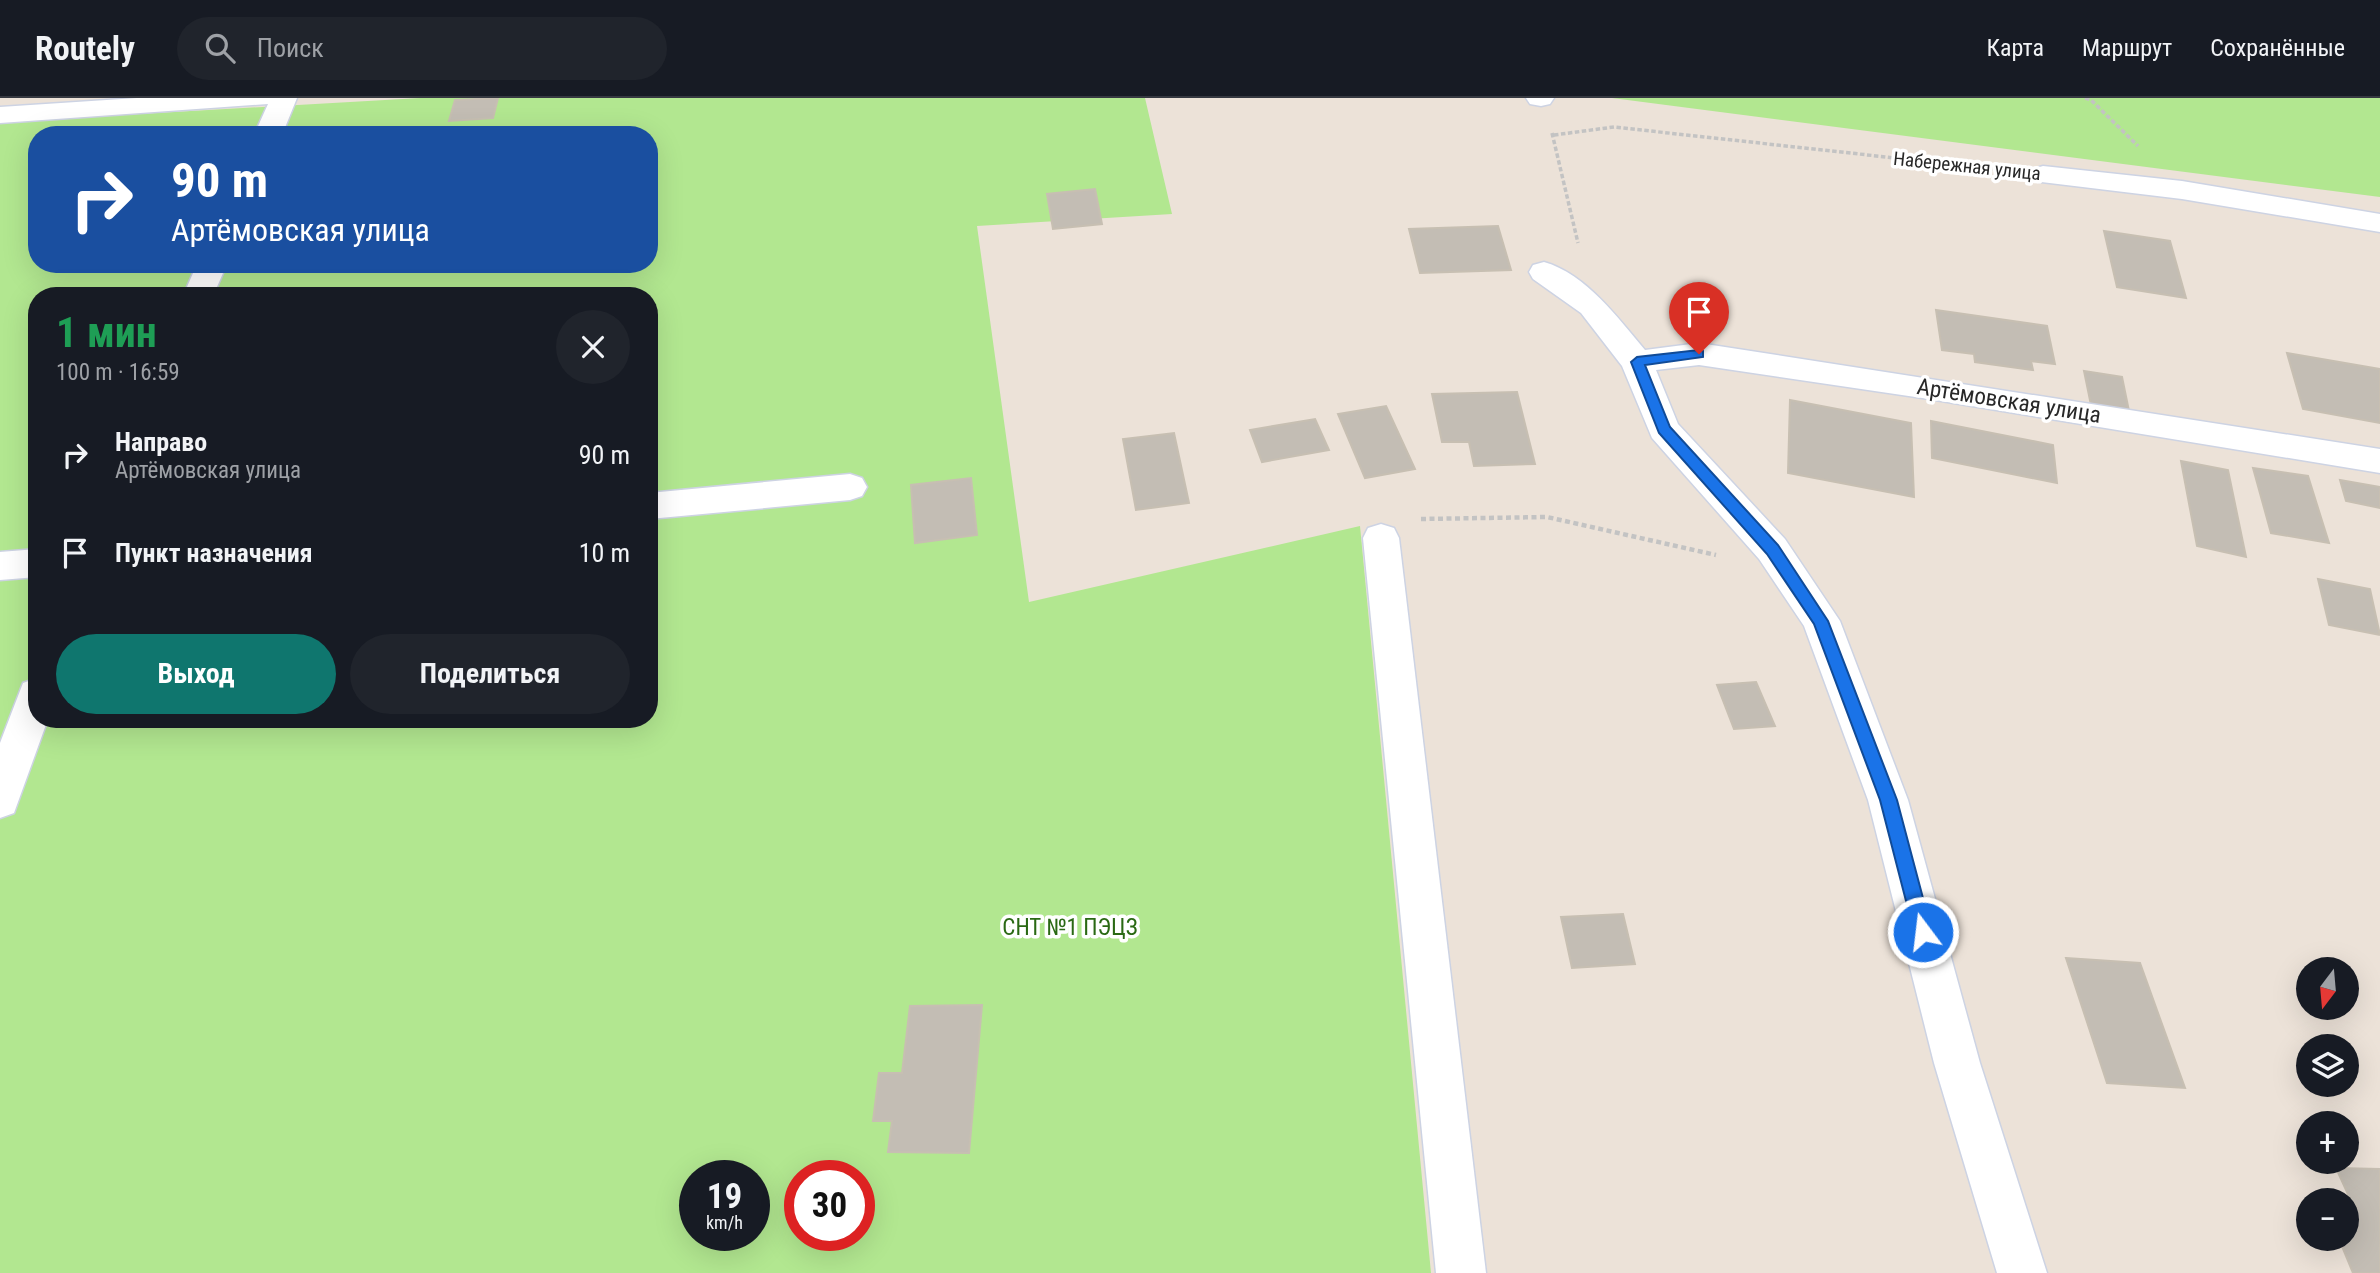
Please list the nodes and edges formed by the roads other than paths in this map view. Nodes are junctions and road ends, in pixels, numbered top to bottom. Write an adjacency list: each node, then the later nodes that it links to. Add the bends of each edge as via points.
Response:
1 (261, 98): 3 (street)
2 (284, 98): 4 (street)
3 (0, 114)
4 (272, 126)
5 (2043, 174): 6 (street, Набережная улица, via 2182,190)
6 (2380, 223)
7 (1544, 272): 8 (street, via 1592,306)
8 (1637, 362): 9 (street, Артёмовская улица, via 1699,354); 18 (street, via 1664,430 1772,550 1821,621 1888,800 1957,1063)
9 (2380, 461)
10 (850, 487): 11 (street)
11 (658, 505)
12 (1381, 538): 17 (street)
13 (28, 564): 14 (street)
14 (0, 566)
15 (28, 720): 16 (street)
16 (0, 800)
17 (1461, 1273)
18 (2022, 1273)

